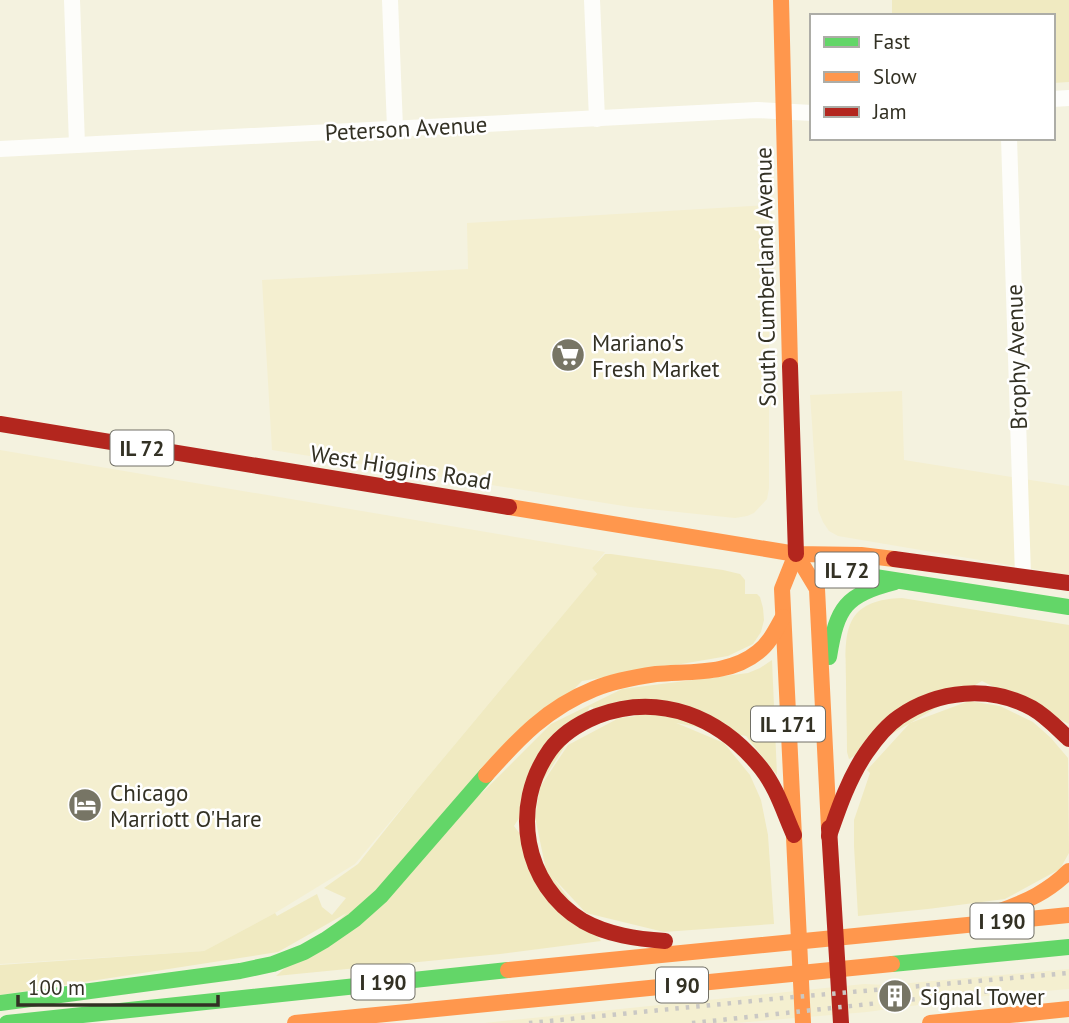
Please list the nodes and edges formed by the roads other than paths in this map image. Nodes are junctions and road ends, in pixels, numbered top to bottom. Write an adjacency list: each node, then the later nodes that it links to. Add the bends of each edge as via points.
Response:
1 (72, 0): 10 (street)
2 (390, 0): 8 (street)
3 (592, 0): 7 (street)
4 (781, 0): 5 (main road, South Cumberland Avenue)
5 (784, 112): 6 (street, Peterson Avenue); 7 (street, Peterson Avenue); 13 (main road, South Cumberland Avenue)
6 (810, 113)
7 (597, 119): 8 (street, Peterson Avenue)
8 (395, 128): 10 (street, Peterson Avenue)
9 (1009, 140): 14 (street, Brophy Avenue)
10 (77, 145): 11 (street, Peterson Avenue)
11 (0, 149)
12 (0, 424): 13 (main road, West Higgins Road / IL 72)
13 (796, 554): 14 (main road, West Higgins Road, via 861,555); 15 (main road, West Higgins Road / IL 72, via 862,575); 18 (main road, IL 171, via 782,589); 19 (main road, IL 171, via 817,589)
14 (1023, 576): 16 (main road, West Higgins Road)
15 (900, 580): 17 (main road, West Higgins Road / IL 72); 19 (main road, via 868,589 849,601 837,618)
16 (1069, 583)
17 (1069, 607)
18 (783, 617): 21 (main road, IL 171); 28 (main road, via 769,640 741,663 622,680 593,689 538,720 381,896 356,919 302,953 230,972)
19 (821, 692): 22 (main road, IL 171)
20 (1069, 739): 22 (main road, via 1034,708 994,694 937,697 901,715 874,741 848,785)
21 (794, 835): 26 (main road, via 771,783 749,754 698,717 662,706 623,707 578,725 550,750 530,789 527,845 534,867 561,905 581,920 644,940); 32 (main road, IL 171)
22 (829, 836): 33 (main road, IL 171)
23 (1069, 871): 25 (main road, via 1054,886 1021,904)
24 (1069, 915): 25 (main road, I 190)
25 (936, 927): 26 (main road, I 190)
26 (759, 944): 30 (main road, I 190)
27 (1069, 947): 31 (main road, I 90)
28 (0, 1003)
29 (1069, 1009): 34 (main road)
30 (7, 1023)
31 (295, 1023)
32 (803, 1023)
33 (841, 1023)
34 (930, 1023)

